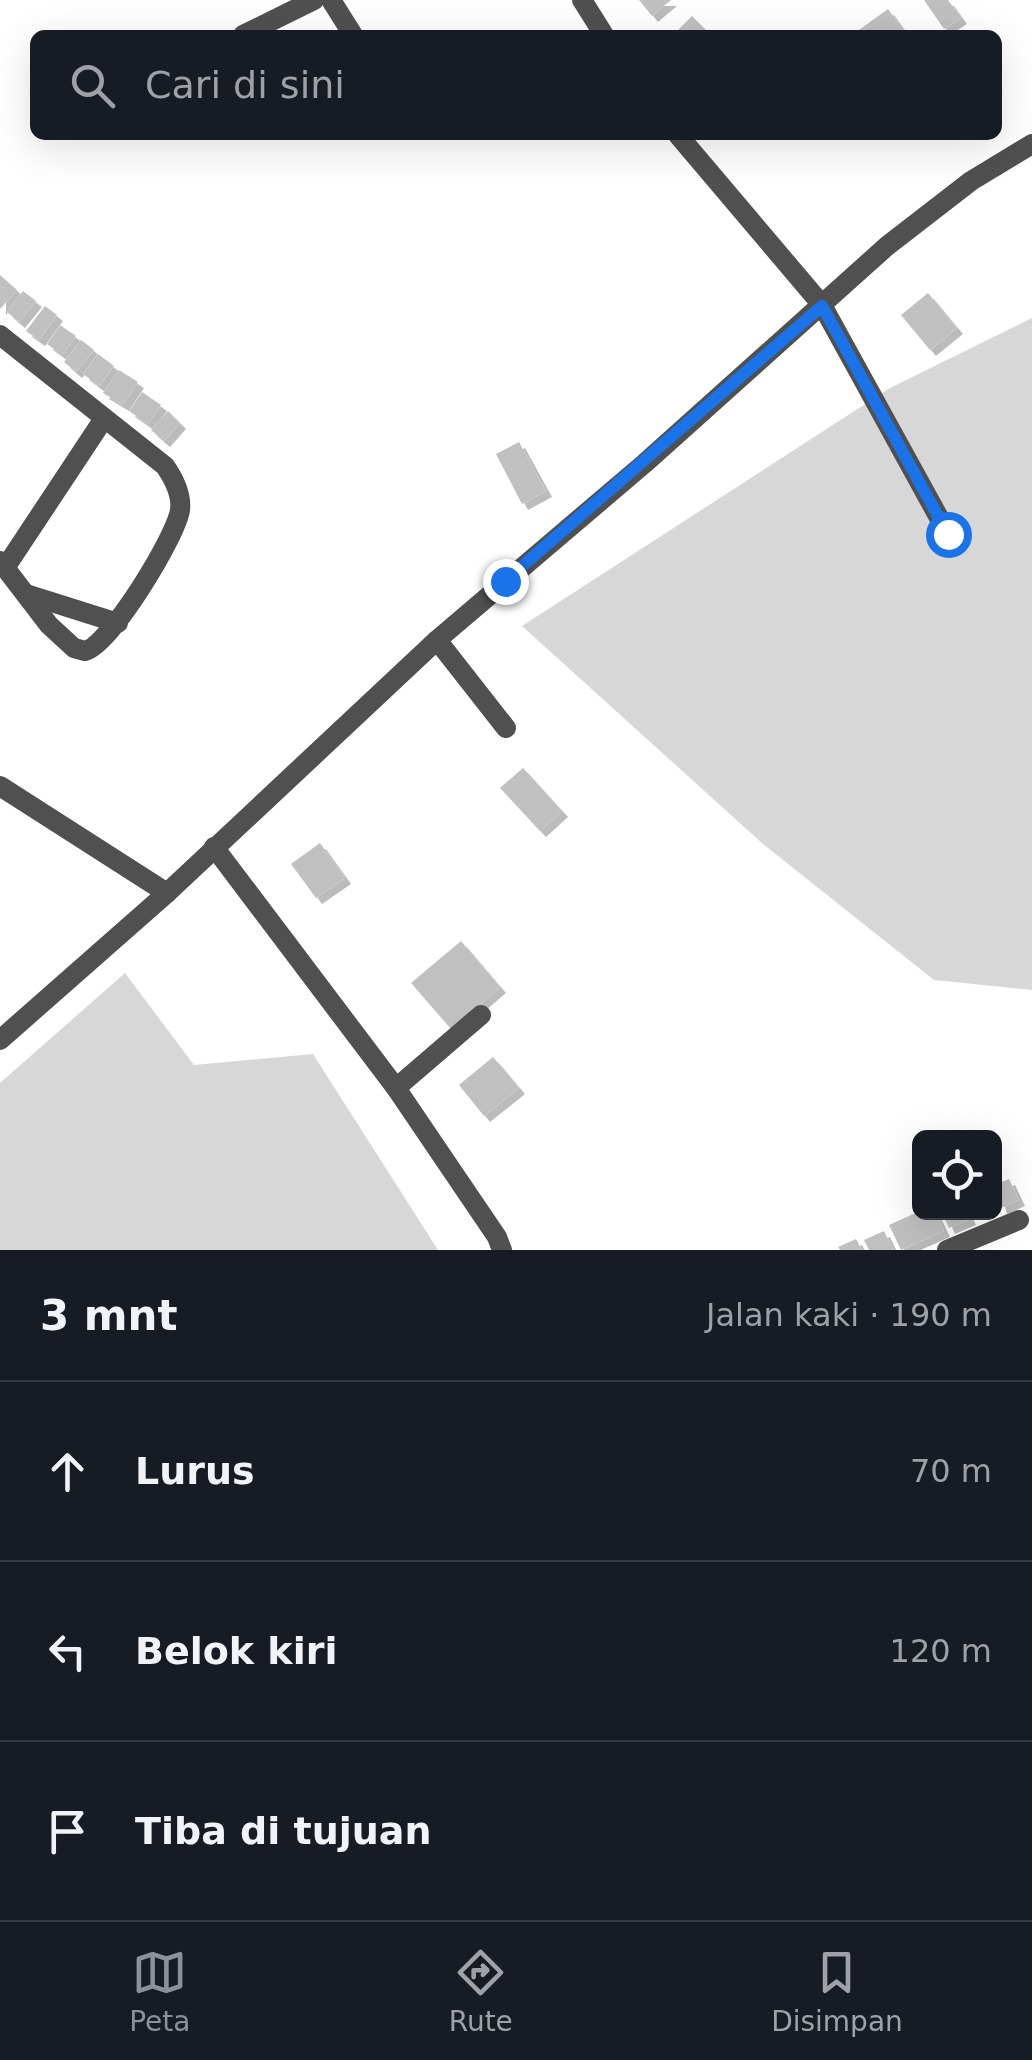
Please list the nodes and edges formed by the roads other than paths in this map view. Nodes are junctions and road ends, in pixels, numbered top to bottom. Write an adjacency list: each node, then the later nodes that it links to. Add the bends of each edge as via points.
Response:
1 (314, 0): 4 (street)
2 (331, 0): 5 (street)
3 (582, 0): 6 (street)
4 (254, 30)
5 (350, 30)
6 (601, 30)
7 (682, 140): 9 (street)
8 (1032, 144): 9 (street, via 971,181)
9 (822, 306): 12 (street); 16 (street)
10 (0, 335): 11 (street)
11 (103, 420): 13 (street); 15 (street, via 165,466 181,507)
12 (948, 534)
13 (3, 564): 14 (street)
14 (26, 594): 15 (street); 15 (street, via 62,638 85,652)
15 (118, 622)
16 (437, 640): 17 (street); 19 (street)
17 (506, 728)
18 (0, 786): 20 (street)
19 (214, 847): 20 (street); 23 (street)
20 (167, 893): 22 (street)
21 (481, 1015): 23 (street)
22 (0, 1040)
23 (396, 1088): 25 (street)
24 (1018, 1220): 26 (street)
25 (502, 1250)
26 (946, 1250)

